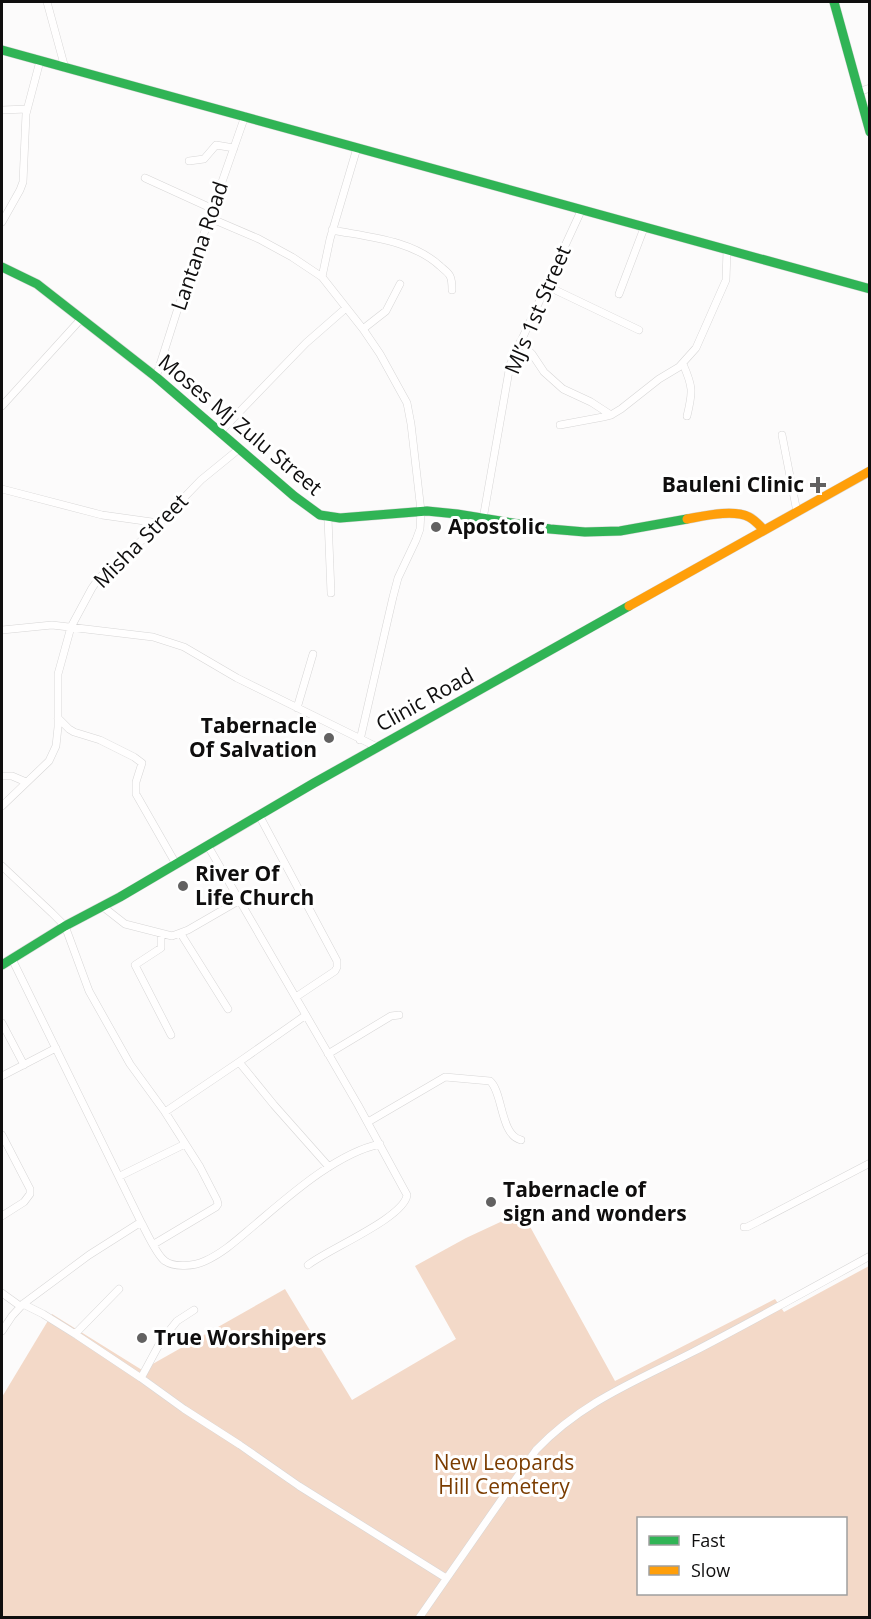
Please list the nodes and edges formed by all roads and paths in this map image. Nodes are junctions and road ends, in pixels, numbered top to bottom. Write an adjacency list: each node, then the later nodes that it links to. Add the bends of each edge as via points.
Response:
1 (47, 2): 5 (street)
2 (834, 2): 7 (street)
3 (2, 50): 4 (street)
4 (40, 61): 5 (street); 8 (street)
5 (65, 69): 10 (street)
6 (870, 88): 7 (street)
7 (858, 92): 11 (street)
8 (27, 109): 9 (street); 19 (street, via 23,182)
9 (2, 110)
10 (245, 116): 12 (street, Lantana Road); 13 (street)
11 (870, 132)
12 (234, 148): 14 (street, via 216,145 204,159); 16 (street, Lantana Road)
13 (357, 148): 17 (street); 21 (street)
14 (189, 161)
15 (145, 178): 16 (street)
16 (213, 209): 18 (street, Lantana Road)
17 (582, 210): 20 (street); 26 (street, MJ’s 1st Street)
18 (210, 218): 24 (street, via 259,239); 36 (street, Lantana Road)
19 (2, 222)
20 (644, 228): 22 (street); 29 (street)
21 (332, 230): 24 (street); 28 (street, via 402,244 423,254 449,274)
22 (727, 250): 27 (street); 35 (street, via 726,280 696,348)
23 (2, 267): 31 (street, Moses Mj Zulu Street, via 37,284)
24 (322, 277): 30 (street)
25 (400, 284): 32 (street, via 386,311)
26 (547, 286): 33 (street); 34 (street, MJ’s 1st Street)
27 (870, 289)
28 (452, 290)
29 (619, 294)
30 (346, 308): 32 (street); 41 (street, via 306,343)
31 (81, 319): 36 (street, Moses Mj Zulu Street); 37 (street)
32 (363, 329): 46 (street, via 407,403)
33 (639, 330)
34 (520, 342): 38 (street, via 563,389); 49 (street, MJ’s 1st Street, via 506,382)
35 (683, 364): 38 (street); 39 (street, via 693,390)
36 (156, 377): 41 (street, Moses Mj Zulu Street)
37 (2, 406)
38 (611, 415): 40 (street)
39 (687, 416)
40 (560, 425)
41 (220, 432): 43 (street, Moses Mj Zulu Street)
42 (782, 435): 47 (street)
43 (239, 449): 48 (street, Moses Mj Zulu Street, via 312,511); 50 (street, Misha Street, via 201,480)
44 (870, 471): 47 (street, Clinic Road)
45 (2, 489): 50 (street, via 102,514)
46 (421, 511): 48 (street, Moses Mj Zulu Street); 49 (street, Moses Mj Zulu Street); 58 (street, via 417,540 398,578)
47 (797, 512): 51 (street, Clinic Road)
48 (328, 518): 52 (street)
49 (483, 519): 51 (street, Moses Mj Zulu Street, via 601,532 728,513 747,516)
50 (159, 523): 53 (street, Misha Street, via 99,579)
51 (764, 530): 59 (street, Clinic Road)
52 (331, 593)
53 (71, 627): 54 (street); 56 (street, via 153,638 184,647); 57 (street, Misha Street, via 58,674)
54 (2, 630)
55 (313, 654): 56 (street)
56 (297, 708): 58 (street)
57 (58, 718): 61 (street, Misha Street, via 53,754); 65 (street, via 74,732 100,740 142,763 136,794)
58 (360, 740): 59 (street)
59 (377, 747): 63 (street, Clinic Road)
60 (2, 776): 61 (street)
61 (26, 782): 62 (street, Misha Street)
62 (2, 806)
63 (259, 815): 64 (street, Clinic Road); 74 (street, via 337,961 335,971)
64 (208, 846): 65 (street, Clinic Road); 67 (street)
65 (176, 864): 68 (street, Clinic Road)
66 (2, 866): 69 (street)
67 (240, 900): 71 (street); 74 (street)
68 (102, 906): 69 (street, Clinic Road); 70 (street, via 125,924)
69 (65, 926): 72 (street, Clinic Road); 85 (street, via 89,991 130,1064)
70 (161, 934): 71 (street); 79 (street, via 161,948 135,965)
71 (181, 934): 75 (street)
72 (12, 959): 73 (street, Clinic Road); 80 (street)
73 (2, 965)
74 (296, 997): 76 (street)
75 (228, 1009)
76 (306, 1015): 81 (street); 82 (street)
77 (399, 1015): 81 (street, via 390,1016)
78 (2, 1023): 83 (street)
79 (171, 1035)
80 (56, 1048): 83 (street); 93 (street)
81 (328, 1054): 86 (street)
82 (239, 1062): 85 (street); 92 (street)
83 (24, 1065): 84 (street)
84 (2, 1076)
85 (165, 1112): 89 (street)
86 (368, 1122): 88 (street, via 445,1077 490,1081 512,1134); 90 (street)
87 (2, 1135): 94 (street, via 30,1189 27,1199)
88 (521, 1140)
89 (185, 1144): 93 (street); 97 (street, via 218,1204)
90 (380, 1144): 92 (street, via 353,1152); 99 (street, via 407,1194 406,1202 390,1216)
91 (870, 1163): 96 (street)
92 (329, 1167): 97 (street, via 230,1246 202,1263 177,1266 165,1261)
93 (120, 1176): 95 (street)
94 (2, 1216)
95 (141, 1222): 97 (street); 102 (street)
96 (744, 1227)
97 (154, 1244)
98 (870, 1256): 107 (street, via 618,1388 553,1432 536,1450)
99 (308, 1265)
100 (119, 1289): 105 (street)
101 (2, 1293): 102 (street)
102 (21, 1305): 104 (street); 105 (street)
103 (194, 1310): 106 (street, via 170,1329)
104 (2, 1331)
105 (75, 1334): 106 (street)
106 (141, 1378): 107 (street, via 299,1486)
107 (446, 1578): 108 (street)
108 (419, 1617)

